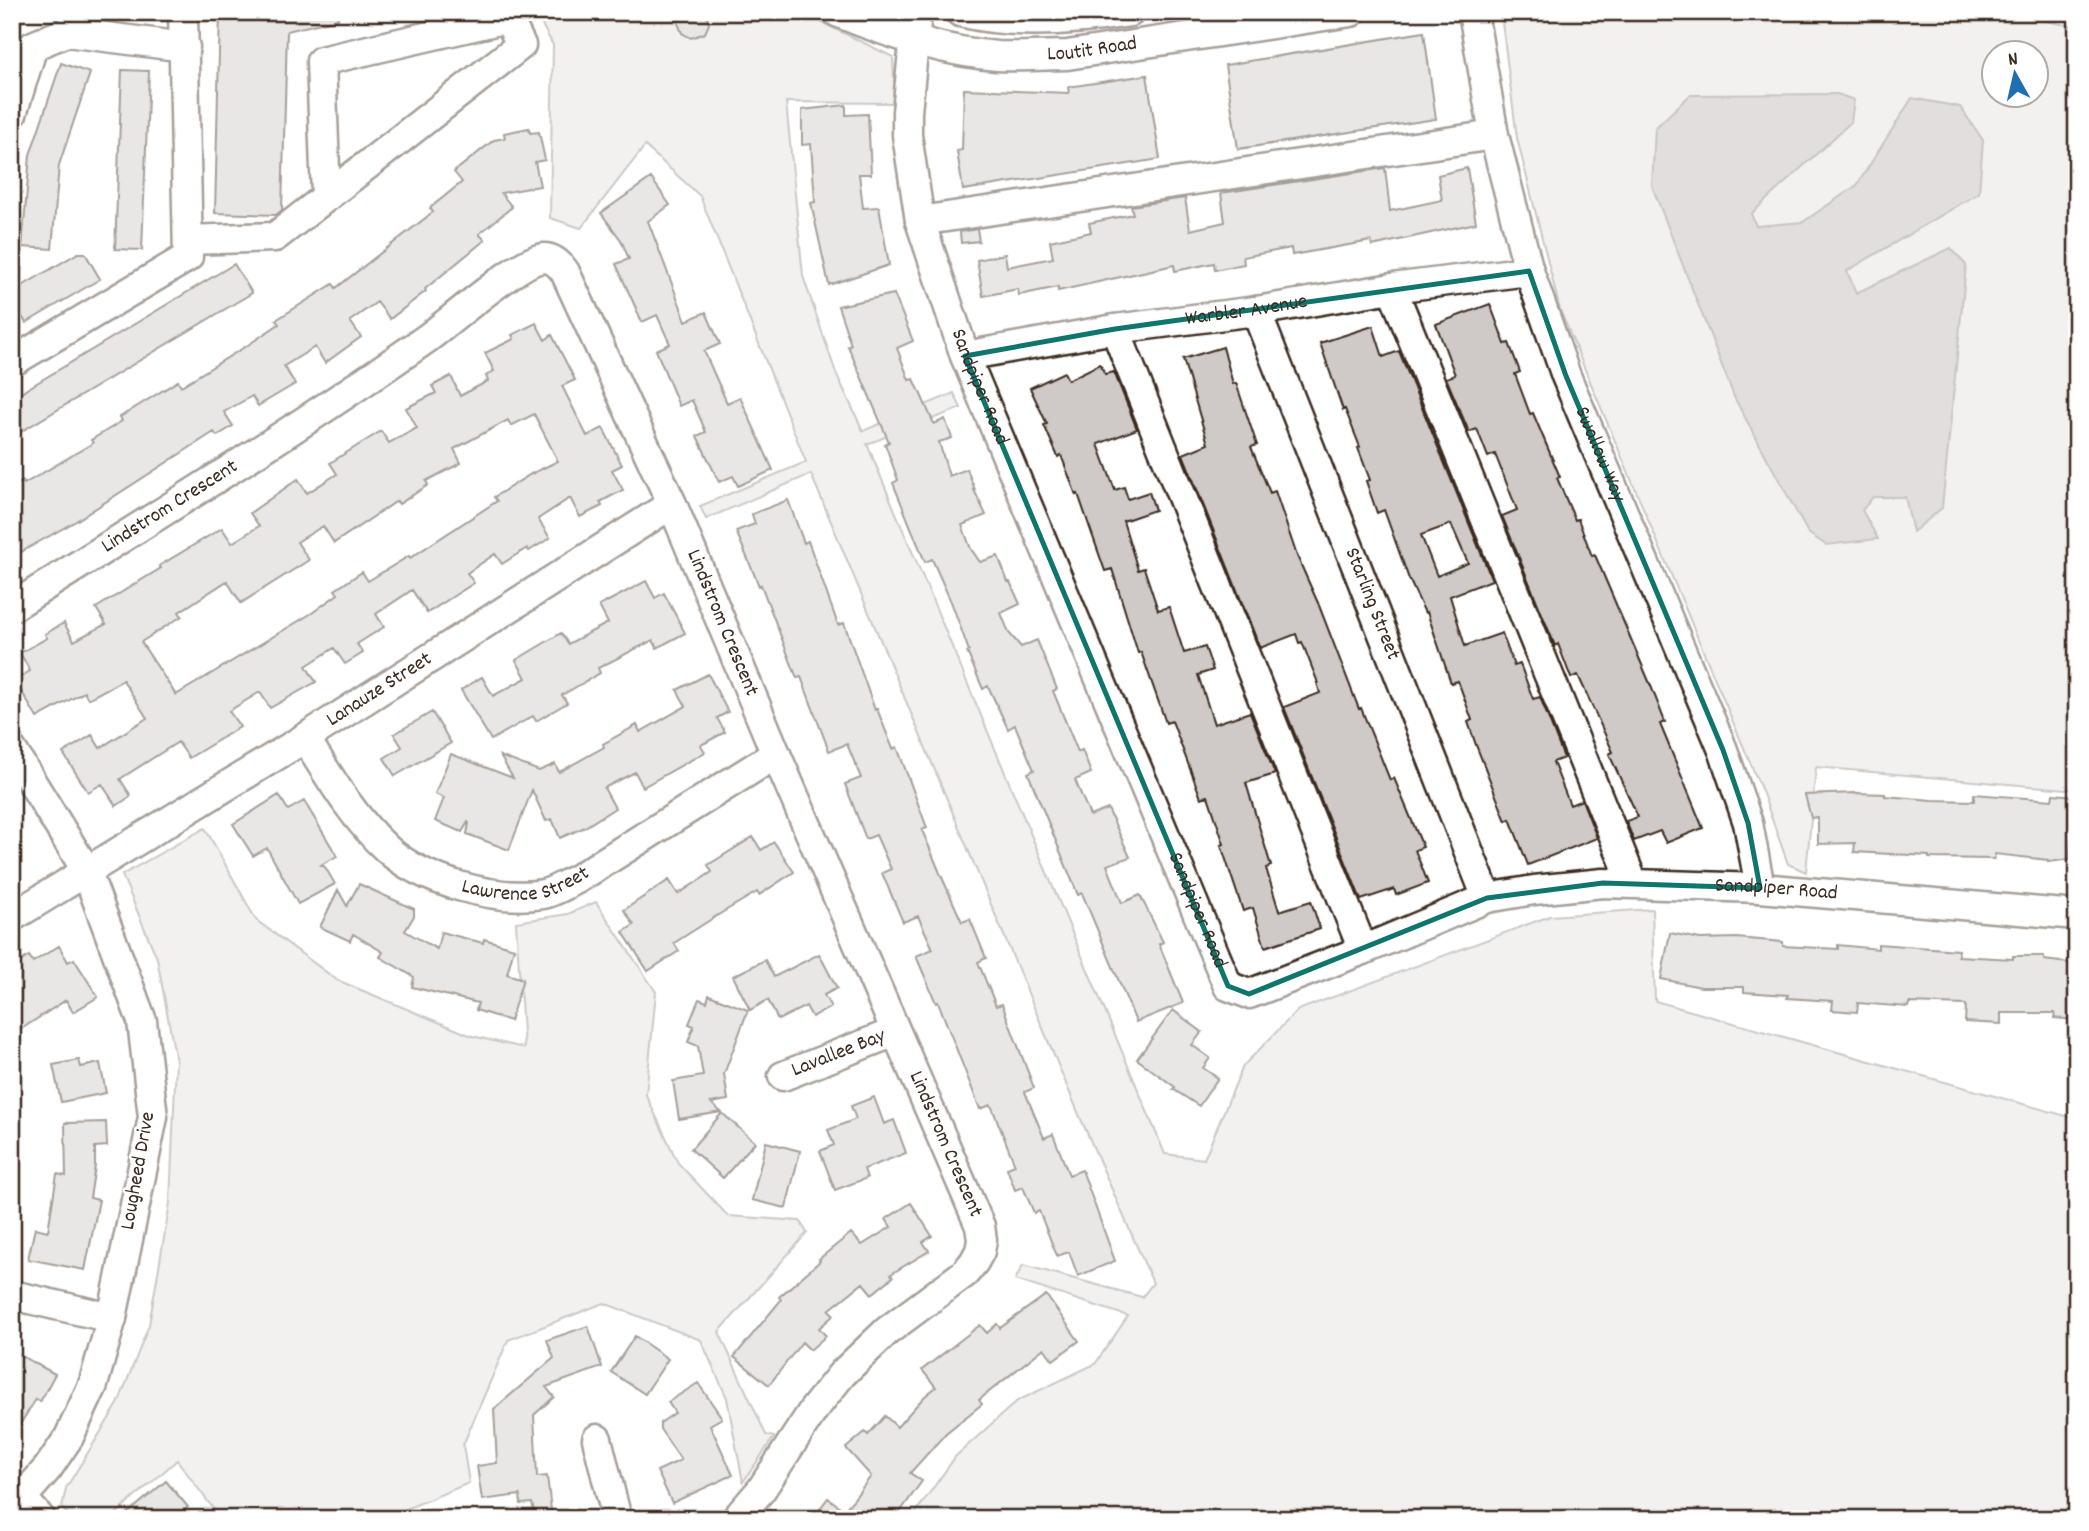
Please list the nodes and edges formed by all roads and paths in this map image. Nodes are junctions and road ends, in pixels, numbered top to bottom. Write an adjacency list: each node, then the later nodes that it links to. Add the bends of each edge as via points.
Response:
1 (183, 12): 10 (street)
2 (837, 12): 8 (street, Loutit Road, via 873,27)
3 (960, 12): 4 (street, Loutit Road, via 1020,20)
4 (1130, 12)
5 (1351, 12): 8 (street, Loutit Road, via 1067,55 969,53)
6 (1472, 12): 12 (street, Swallow Way)
7 (506, 15): 13 (street, via 521,45); 13 (street, via 321,61)
8 (915, 26): 14 (street, Sandpiper Road, via 906,112)
9 (22, 41): 10 (street, via 66,32); 11 (street)
10 (185, 47): 15 (street)
11 (12, 114)
12 (1494, 135): 14 (street); 16 (street, Swallow Way)
13 (326, 197): 15 (street, via 275,237)
14 (920, 221): 20 (street, Sandpiper Road)
15 (188, 249): 21 (street)
16 (1529, 271): 17 (street, Warbler Avenue); 29 (street, Swallow Way, via 1566,376 1723,750 1748,823)
17 (1392, 288): 18 (street, Warbler Avenue); 28 (street)
18 (1256, 311): 19 (street, Warbler Avenue); 30 (street, Starling Street)
19 (1115, 329): 20 (street, Warbler Avenue); 33 (street)
20 (965, 356): 33 (street, Sandpiper Road, via 1228,986 1249,994)
21 (12, 362)
22 (672, 505): 23 (street, Lindstrom Crescent, via 570,281 557,262 544,258 520,268 340,398); 24 (street, Lanauze Street); 26 (street, Lindstrom Crescent)
23 (12, 607)
24 (305, 738): 26 (street, Lawrence Street, via 341,794 389,850 412,866 473,891 510,895 544,894 577,879); 27 (street, Lanauze Street)
25 (12, 750): 27 (street, Lougheed Drive)
26 (776, 754): 34 (street, Lindstrom Crescent)
27 (86, 870): 32 (street, Lanauze Street); 37 (street, Lougheed Drive, via 142,1021 153,1117)
28 (1633, 883): 29 (street, Sandpiper Road); 30 (street, Sandpiper Road)
29 (1760, 888): 31 (street, Sandpiper Road)
30 (1487, 898): 33 (street, Sandpiper Road)
31 (2077, 915)
32 (12, 917)
33 (1363, 950)
34 (895, 1032): 35 (street, Lavallee Bay); 41 (street, Lindstrom Crescent, via 979,1226 980,1251 965,1273 887,1331 842,1374)
35 (783, 1076)
36 (12, 1295): 37 (street)
37 (112, 1318): 39 (street, Lougheed Drive, via 93,1385 69,1437)
38 (597, 1438): 40 (street)
39 (25, 1509)
40 (617, 1519)
41 (736, 1519)

